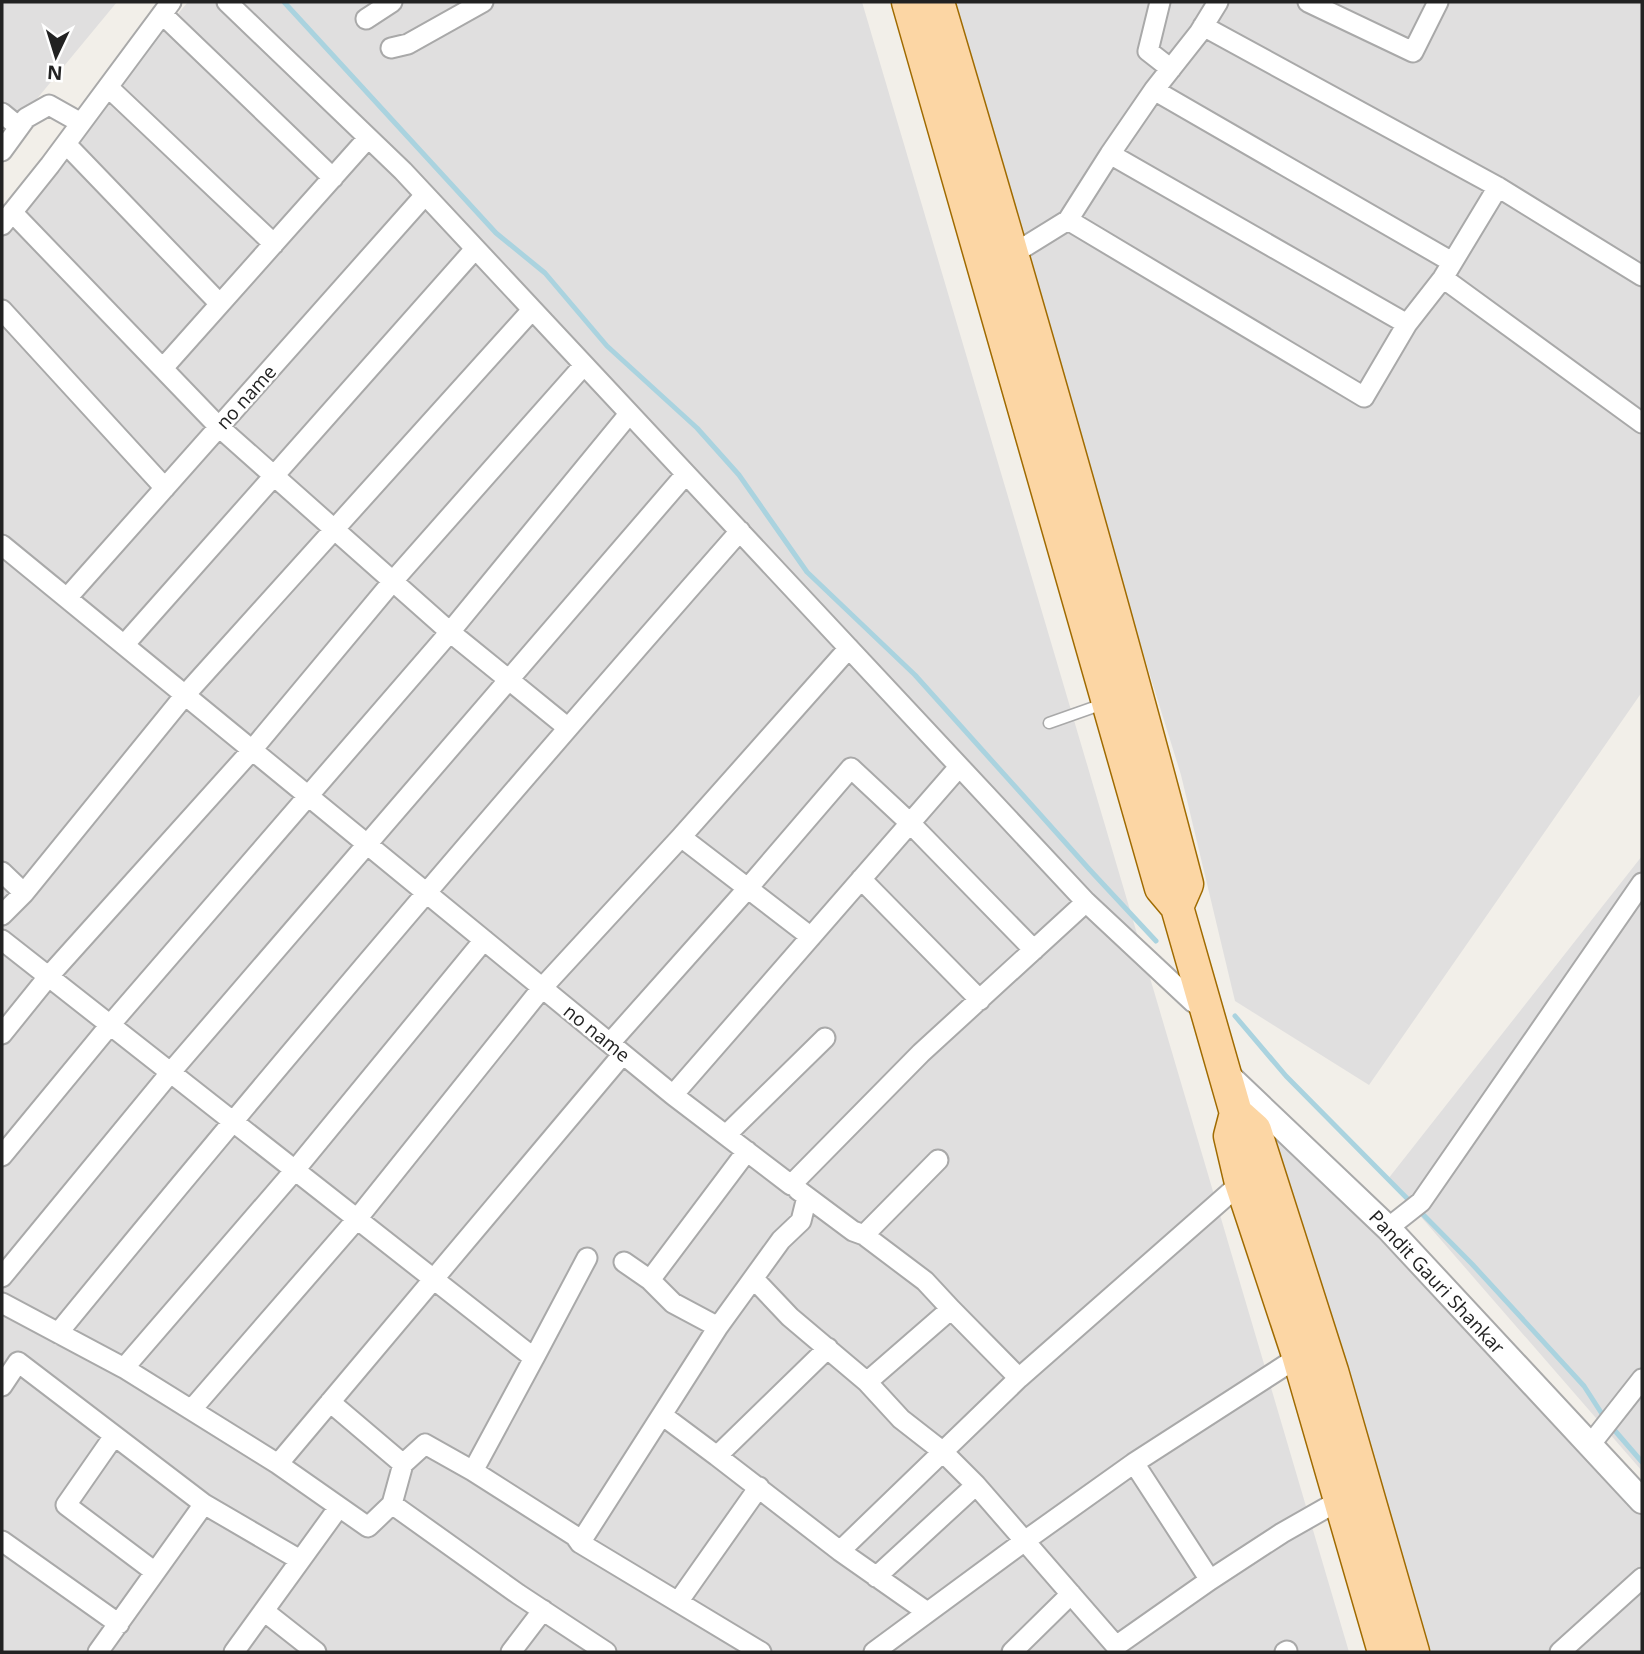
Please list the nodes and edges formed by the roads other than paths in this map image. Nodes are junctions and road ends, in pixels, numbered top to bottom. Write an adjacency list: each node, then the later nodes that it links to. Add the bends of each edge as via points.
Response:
1 (227, 2): 20 (street)
2 (392, 2): 11 (street)
3 (483, 2): 13 (street, via 408,44)
4 (908, 2): 31 (main road)
5 (938, 2): 31 (main road)
6 (1160, 2): 14 (street, via 1148,51)
7 (1218, 2): 12 (street)
8 (1308, 2): 9 (street, via 1413,52)
9 (1438, 2)
10 (166, 8): 15 (street); 24 (street)
11 (366, 19)
12 (1203, 26): 14 (street); 25 (street)
13 (391, 48)
14 (1171, 69): 16 (street)
15 (108, 86): 18 (street); 29 (street)
16 (1154, 90): 23 (street); 32 (street)
17 (2, 113): 19 (street)
18 (81, 123): 19 (street, via 49,105); 21 (street)
19 (19, 127): 22 (street)
20 (368, 138): 24 (street); 26 (street)
21 (66, 144): 27 (street); 34 (street)
22 (2, 151)
23 (1110, 154): 28 (street); 37 (street)
24 (333, 178): 29 (street)
25 (1498, 187): 32 (street); 33 (street)
26 (425, 195): 30 (street); 42 (street, no name)
27 (7, 218): 39 (street)
28 (1068, 220): 31 (street); 37 (street, via 1364,397)
29 (274, 244): 34 (street)
30 (475, 248): 36 (street); 44 (street)
31 (999, 258): 56 (main road)
32 (1447, 270): 37 (street); 41 (street)
33 (1642, 276)
34 (220, 304): 39 (street)
35 (2, 310): 45 (street)
36 (532, 310): 38 (street); 46 (street)
37 (1407, 324)
38 (584, 365): 40 (street); 49 (street)
39 (163, 368): 42 (street)
40 (629, 414): 43 (street); 51 (street)
41 (1642, 423)
42 (219, 426): 44 (street); 45 (street, no name)
43 (686, 474): 47 (street); 54 (street)
44 (274, 476): 46 (street); 52 (street)
45 (165, 488): 50 (street, no name)
46 (334, 529): 49 (street); 55 (street)
47 (740, 531): 53 (street); 58 (street)
48 (2, 545): 50 (street, no name)
49 (393, 581): 51 (street); 59 (street)
50 (67, 598): 52 (street, no name)
51 (450, 632): 54 (street); 61 (street)
52 (124, 645): 55 (street, no name)
53 (849, 648): 60 (street); 63 (street)
54 (508, 679): 58 (street); 64 (street)
55 (185, 695): 59 (street, no name); 69 (street)
56 (1123, 698): 57 (lane); 80 (main road, via 1161,888 1177,907)
57 (1049, 723)
58 (567, 727): 70 (street)
59 (252, 750): 61 (street, no name); 77 (street)
60 (959, 766): 62 (street); 71 (street)
61 (309, 797): 64 (street, no name); 81 (street)
62 (910, 823): 66 (street); 68 (street, via 850,768); 76 (street)
63 (681, 837): 68 (street); 78 (street)
64 (368, 845): 70 (street, no name); 86 (street)
65 (2, 872): 69 (street)
66 (861, 879): 73 (street); 79 (street)
67 (1642, 883): 99 (street, via 1421,1202)
68 (748, 888): 73 (street); 84 (street)
69 (24, 893): 72 (street)
70 (427, 893): 75 (street, no name); 89 (street)
71 (1086, 902): 76 (street); 80 (street)
72 (2, 915)
73 (811, 937): 87 (street)
74 (2, 940): 77 (street)
75 (484, 940): 78 (street, no name); 94 (street)
76 (1034, 950): 79 (street)
77 (48, 977): 81 (street); 82 (street)
78 (542, 988): 84 (street, no name); 98 (street)
79 (979, 1000): 96 (street)
80 (1205, 1009): 85 (main road)
81 (110, 1025): 86 (street); 92 (street)
82 (2, 1034)
83 (825, 1038): 90 (street)
84 (617, 1049): 87 (street, no name); 104 (street)
85 (1224, 1072): 88 (main road); 99 (street, Pandit Gauri Shankar)
86 (170, 1073): 89 (street); 103 (street)
87 (674, 1095): 90 (street, no name)
88 (1236, 1114): 95 (main road, via 1230,1136); 112 (main road, via 1255,1130)
89 (232, 1121): 94 (street); 110 (street)
90 (726, 1135): 91 (street, no name)
91 (747, 1151): 96 (street, no name); 106 (street)
92 (2, 1156)
93 (938, 1160): 100 (street)
94 (295, 1171): 98 (street); 114 (street)
95 (1241, 1183): 112 (main road); 115 (street)
96 (792, 1185): 97 (street, no name)
97 (807, 1197): 100 (street, no name); 105 (street, via 800,1221)
98 (357, 1219): 104 (street); 120 (street)
99 (1388, 1228): 123 (street, Pandit Gauri Shankar)
100 (864, 1235): 108 (street, no name, via 925,1282)
101 (587, 1258): 113 (street)
102 (624, 1262): 106 (street)
103 (2, 1277)
104 (432, 1279): 113 (street); 119 (street)
105 (754, 1279): 109 (street); 111 (street)
106 (650, 1280): 109 (street, via 673,1303)
107 (2, 1303): 110 (street)
108 (951, 1309): 115 (street, no name); 117 (street)
109 (718, 1327): 121 (street)
110 (58, 1333): 114 (street)
111 (828, 1348): 117 (street); 125 (street)
112 (1311, 1350): 128 (street); 132 (main road)
113 (534, 1358): 129 (street)
114 (124, 1368): 120 (street)
115 (1019, 1378): 124 (street)
116 (1642, 1379): 123 (street)
117 (867, 1382): 124 (street, via 901,1419)
118 (2, 1384): 122 (street, via 18,1362)
119 (330, 1402): 126 (street); 127 (street)
120 (192, 1409): 126 (street)
121 (662, 1415): 125 (street); 139 (street)
122 (114, 1436): 134 (street); 142 (street, via 66,1505)
123 (1590, 1445): 133 (street, Pandit Gauri Shankar)
124 (942, 1451): 130 (street); 140 (street)
125 (717, 1456): 131 (street)
126 (278, 1464): 136 (street)
127 (403, 1464): 129 (street, via 425,1444); 135 (street)
128 (1134, 1464): 137 (street); 145 (street)
129 (472, 1472): 139 (street)
130 (976, 1485): 137 (street); 143 (street)
131 (759, 1487): 140 (street); 147 (street)
132 (1353, 1494): 145 (street); 160 (main road); 161 (main road)
133 (1642, 1501)
134 (204, 1504): 141 (street); 142 (street)
135 (392, 1504): 136 (street, via 368,1527); 148 (street)
136 (339, 1507): 141 (street)
137 (1026, 1539): 146 (street); 150 (street)
138 (2, 1541): 151 (street)
139 (580, 1543): 147 (street)
140 (840, 1551): 143 (street)
141 (300, 1560): 149 (street)
142 (155, 1572): 151 (street)
143 (876, 1577): 150 (street)
144 (1642, 1578): 162 (street)
145 (1210, 1580): 146 (street, via 1116,1646)
146 (1071, 1594): 159 (street)
147 (678, 1602): 157 (street)
148 (543, 1610): 155 (street); 156 (street)
149 (264, 1611): 153 (street); 154 (street)
150 (927, 1612): 158 (street)
151 (118, 1624): 152 (street)
152 (98, 1652)
153 (234, 1652)
154 (316, 1652)
155 (511, 1652)
156 (606, 1652)
157 (761, 1652)
158 (874, 1652)
159 (1012, 1652)
160 (1384, 1652)
161 (1413, 1652)
162 (1560, 1652)

